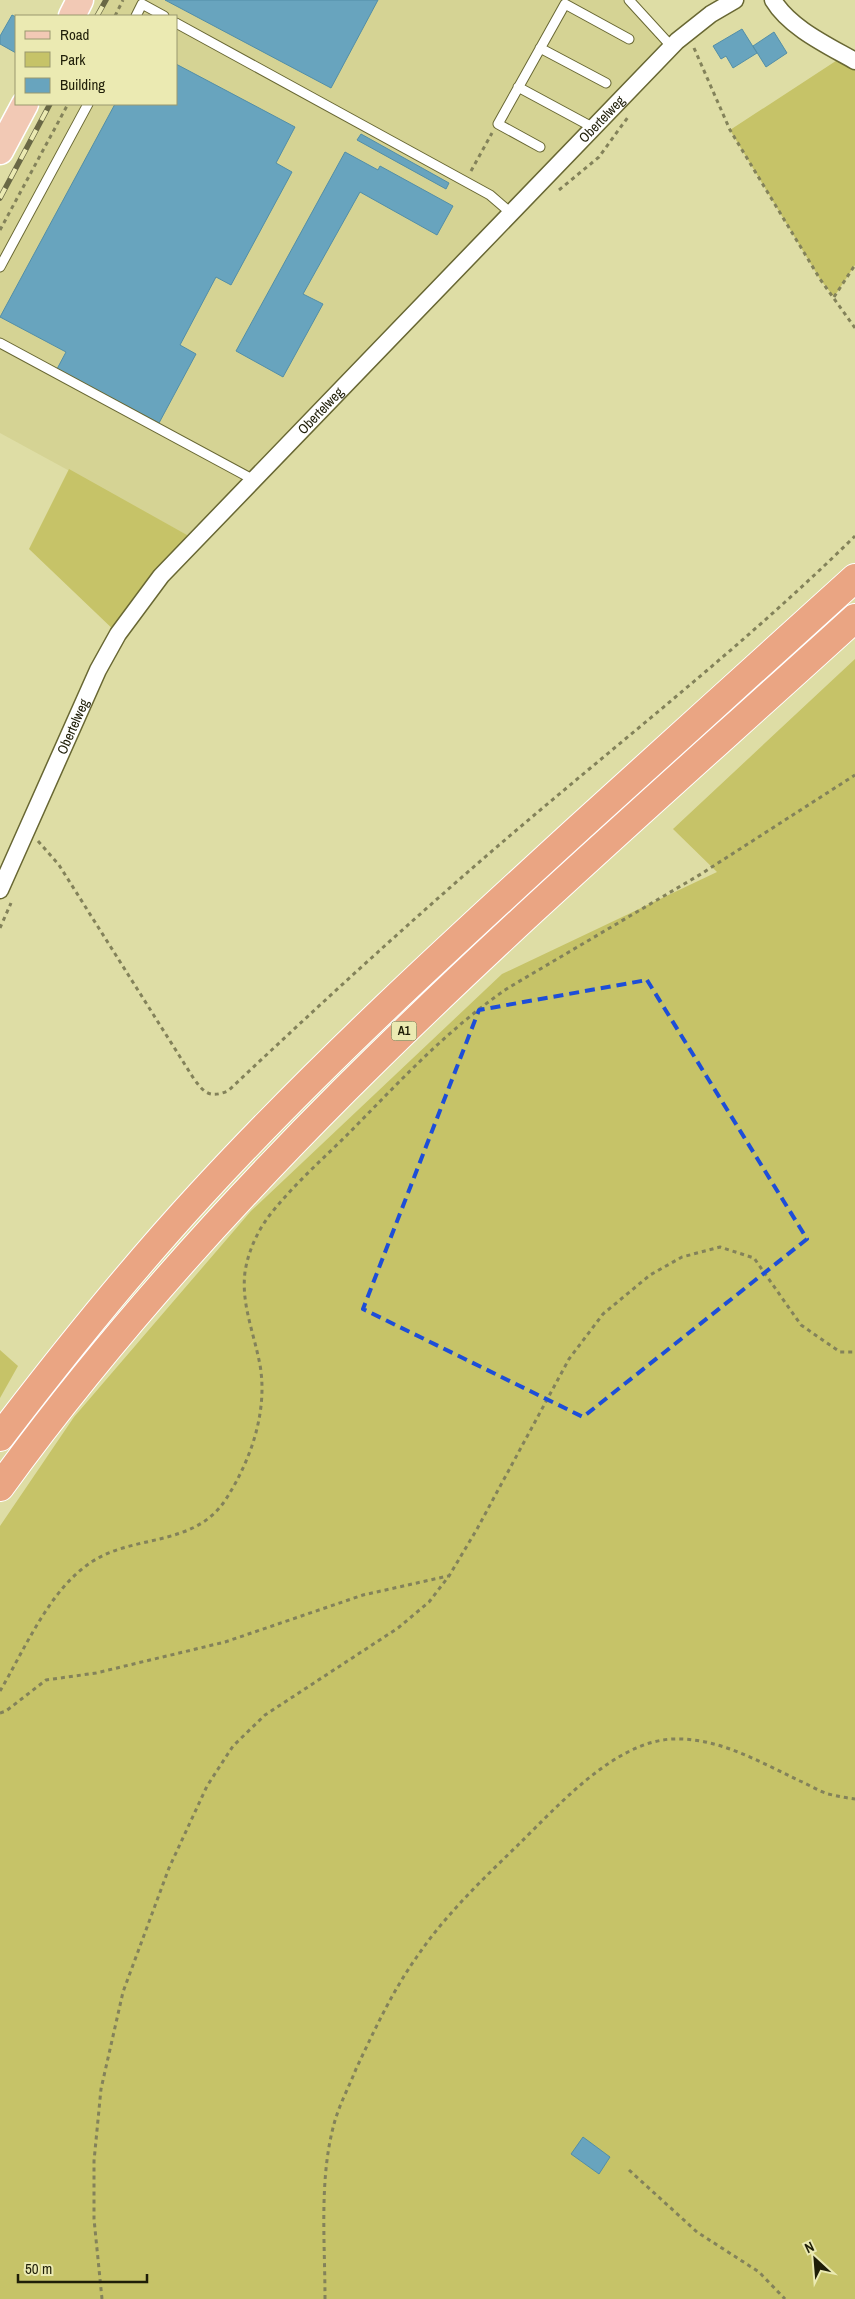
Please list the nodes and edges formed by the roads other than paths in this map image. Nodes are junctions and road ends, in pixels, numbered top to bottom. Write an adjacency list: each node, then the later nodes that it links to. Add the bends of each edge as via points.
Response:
1 (80, 0): 6 (main road)
2 (629, 0): 11 (lane)
3 (735, 0): 11 (street, Obertelweg, via 686,32)
4 (773, 0): 13 (street, via 784,15 805,31)
5 (143, 2): 7 (lane); 8 (lane)
6 (72, 15)
7 (136, 15)
8 (162, 15)
9 (178, 24): 21 (lane, via 490,195)
10 (629, 39): 12 (lane, via 565,4)
11 (672, 47): 18 (street, Obertelweg)
12 (540, 48): 14 (lane); 15 (lane)
13 (855, 61)
14 (606, 83)
15 (518, 87): 18 (lane); 19 (lane, via 498,124)
16 (24, 105): 20 (main road)
17 (87, 105): 22 (lane)
18 (594, 128): 21 (street, Obertelweg)
19 (540, 147)
20 (0, 151)
21 (510, 213): 24 (street, Obertelweg)
22 (0, 267)
23 (0, 344): 24 (lane)
24 (254, 480): 27 (street, Obertelweg, via 161,576 118,634 80,706)
25 (855, 578): 28 (highway, A1, via 439,957 298,1093 138,1264)
26 (855, 618): 29 (highway, A1, via 486,953 299,1134 136,1312)
27 (6, 894)
28 (0, 1437)
29 (0, 1487)

